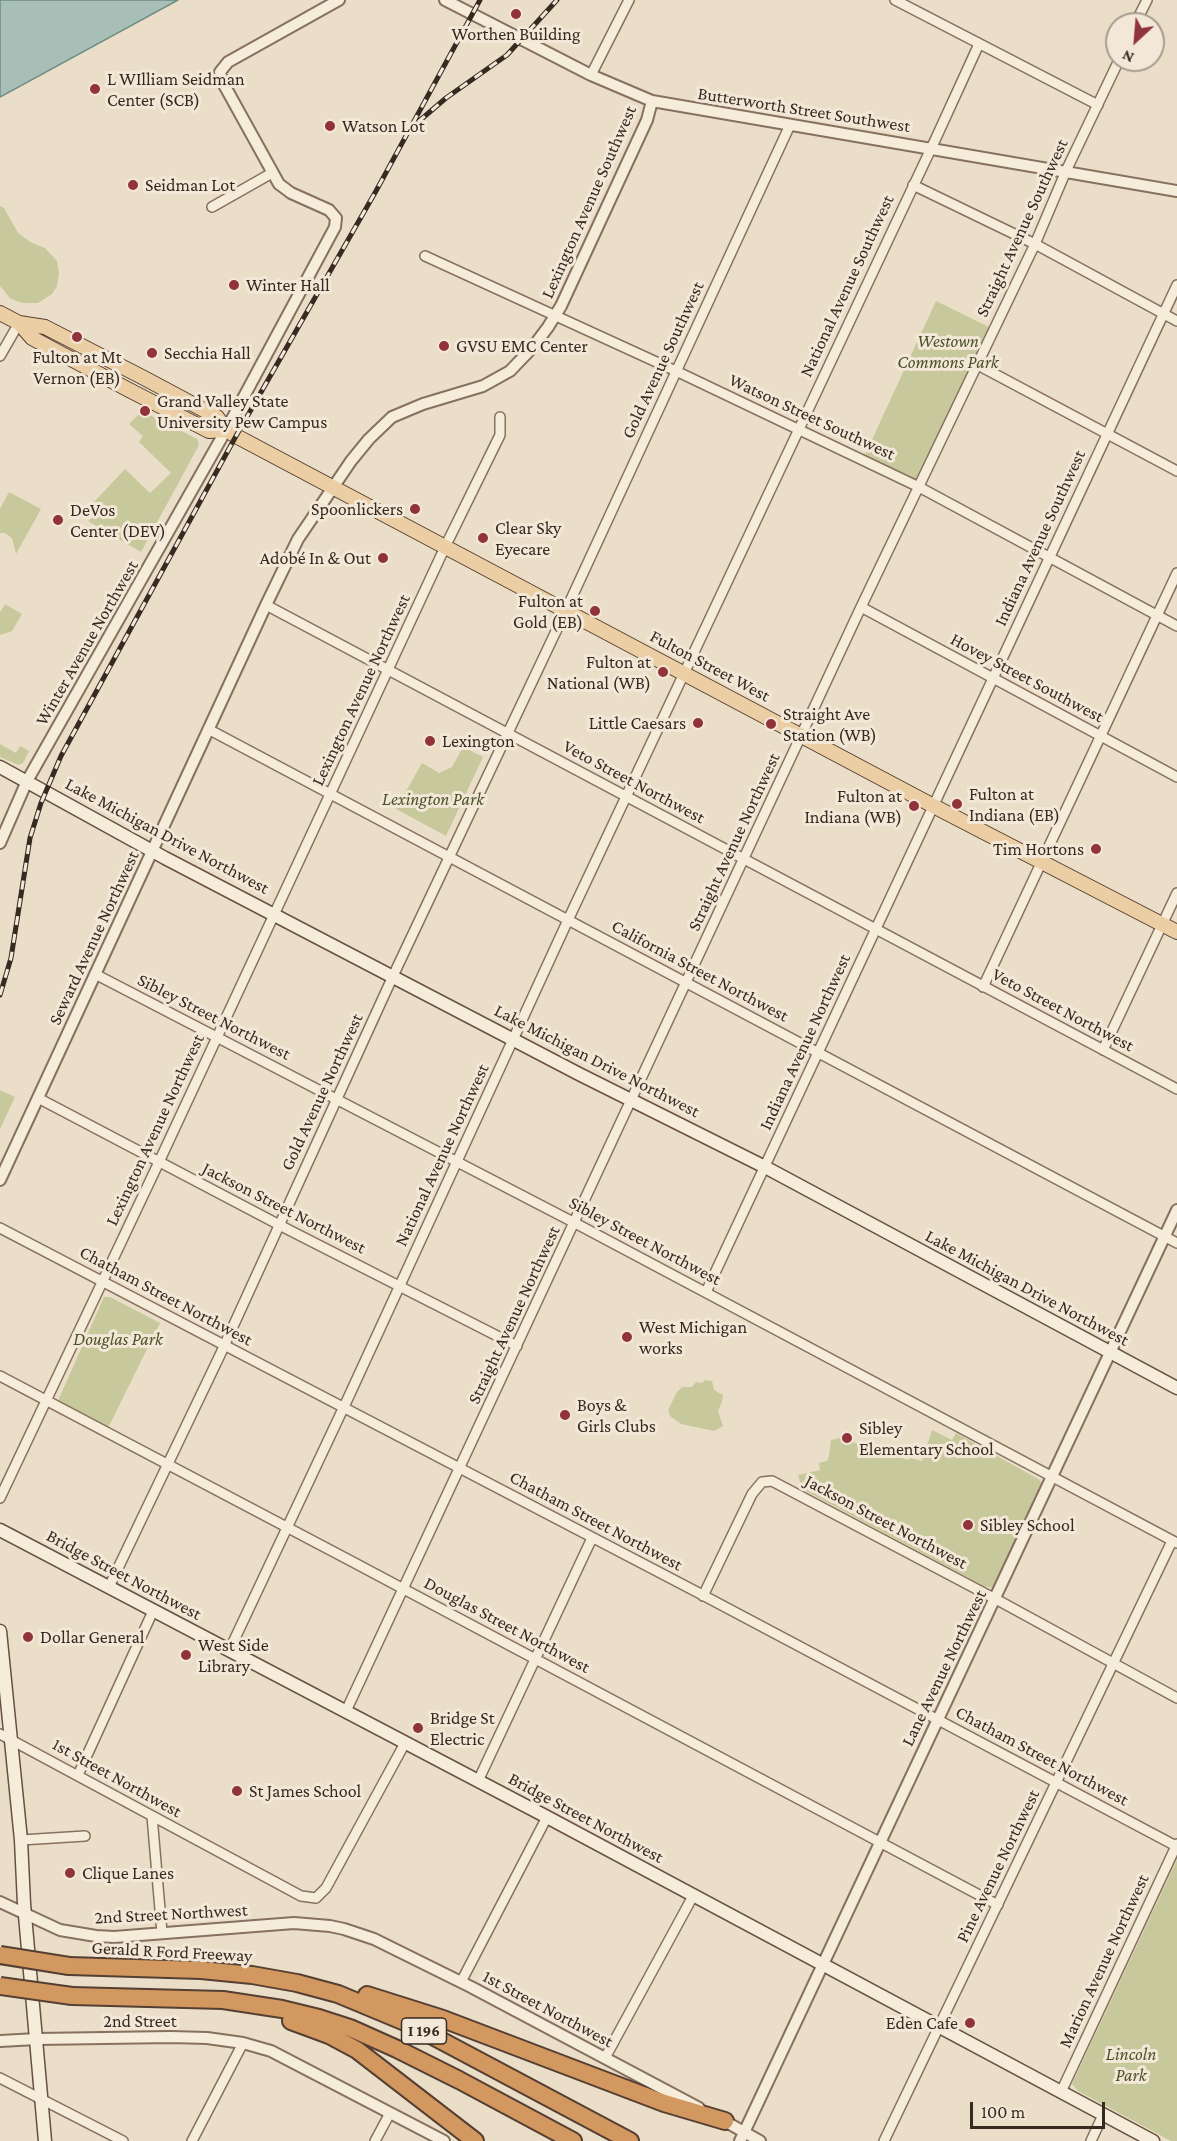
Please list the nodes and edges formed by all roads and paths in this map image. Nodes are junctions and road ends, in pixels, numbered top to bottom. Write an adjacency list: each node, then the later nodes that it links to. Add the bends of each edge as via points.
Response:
1 (339, 0): 13 (street, via 228,62 220,72)
2 (445, 0): 7 (street, Butterworth Street Southwest)
3 (629, 0): 7 (street)
4 (895, 0): 5 (street)
5 (979, 44): 9 (street); 11 (street, National Avenue Southwest)
6 (1113, 72): 9 (street, Straight Avenue Southwest)
7 (591, 75): 8 (street, Butterworth Street Southwest)
8 (652, 101): 10 (street, Butterworth Street Southwest); 22 (street, Lexington Avenue Southwest, via 647,120)
9 (1098, 105): 12 (street, Straight Avenue Southwest)
10 (790, 125): 11 (street, Butterworth Street Southwest); 27 (street, Gold Avenue Southwest)
11 (931, 148): 12 (street, Butterworth Street Southwest); 14 (street, National Avenue Southwest)
12 (1066, 171): 15 (street, Butterworth Street Southwest); 17 (street, Straight Avenue Southwest)
13 (272, 173): 16 (street); 30 (street, Winter Avenue Northwest, via 286,190 329,210 336,218 333,233)
14 (913, 185): 17 (street); 29 (street, National Avenue Southwest)
15 (1177, 191)
16 (212, 207)
17 (1035, 244): 21 (street); 26 (street, Straight Avenue Southwest)
18 (425, 256): 22 (street, Watson Street Southwest)
19 (1177, 285): 21 (street, Indiana Avenue Southwest)
20 (0, 313): 24 (main road, Fulton Street West)
21 (1164, 314): 23 (street); 31 (street, Indiana Avenue Southwest)
22 (555, 317): 27 (street, Watson Street Southwest); 33 (street, Lexington Avenue Southwest, via 510,371 483,386 392,417)
23 (1177, 321)
24 (19, 323): 25 (street); 30 (main road, Fulton Street West, via 45,327 217,417)
25 (0, 356)
26 (976, 364): 31 (street); 34 (street, Straight Avenue Southwest)
27 (676, 371): 29 (street, Watson Street Southwest); 40 (street, Gold Avenue Southwest)
28 (500, 417): 35 (street, via 500,435)
29 (798, 429): 34 (street, Watson Street Southwest); 44 (street, National Avenue Southwest)
30 (226, 430): 33 (main road, Fulton Street West); 52 (street, Winter Avenue Northwest)
31 (1107, 433): 32 (street); 36 (street, Indiana Avenue Southwest)
32 (1177, 471)
33 (332, 486): 35 (main road, Fulton Street West); 38 (street, Seward Avenue Northwest, via 298,539)
34 (919, 487): 36 (street, Watson Street Southwest); 39 (street, Straight Avenue Southwest)
35 (445, 547): 40 (main road, Fulton Street West); 43 (street, Lexington Avenue Northwest)
36 (1050, 557): 41 (street, Watson Street Southwest); 45 (street, Indiana Avenue Southwest)
37 (1177, 573): 41 (street)
38 (266, 605): 43 (street, Veto Street Northwest); 46 (street, Seward Avenue Northwest)
39 (861, 608): 45 (street, Hovey Street Southwest); 48 (street, Straight Avenue Southwest)
40 (566, 610): 44 (main road, Fulton Street West); 47 (street, Gold Avenue Northwest)
41 (1157, 616): 42 (street, Watson Street Southwest); 49 (street)
42 (1177, 626)
43 (388, 670): 47 (street, Veto Street Northwest); 53 (street, Lexington Avenue Northwest)
44 (684, 673): 48 (main road, Fulton Street West); 54 (street, National Avenue Northwest)
45 (994, 679): 49 (street, Hovey Street Southwest); 55 (street, Indiana Avenue Southwest)
46 (208, 729): 53 (street, California Street Northwest); 57 (street, Seward Avenue Northwest)
47 (507, 733): 54 (street, Veto Street Northwest); 58 (street, Gold Avenue Northwest)
48 (802, 736): 55 (main road, Fulton Street West); 59 (street, Straight Avenue Northwest)
49 (1101, 736): 51 (street, Hovey Street Southwest); 60 (street)
50 (0, 767): 52 (main road, Lake Michigan Drive Northwest)
51 (1177, 777)
52 (27, 781): 56 (street, Winter Avenue Northwest); 57 (main road, Lake Michigan Drive Northwest)
53 (331, 794): 58 (street, California Street Northwest); 62 (street, Lexington Avenue Northwest)
54 (626, 796): 59 (street, Veto Street Northwest); 63 (street, National Avenue Northwest)
55 (934, 806): 60 (main road, Fulton Street West); 65 (street, Indiana Avenue Northwest)
56 (0, 843)
57 (152, 851): 62 (main road, Lake Michigan Drive Northwest); 67 (street, Seward Avenue Northwest)
58 (450, 857): 63 (street, California Street Northwest); 68 (street, Gold Avenue Northwest)
59 (744, 859): 65 (street, Veto Street Northwest); 69 (street, Straight Avenue Northwest)
60 (1043, 862): 64 (main road, Fulton Street West); 70 (street)
61 (1177, 893): 64 (street)
62 (275, 914): 68 (main road, Lake Michigan Drive Northwest); 71 (street, Lexington Avenue Northwest)
63 (568, 920): 69 (street, California Street Northwest); 72 (street, National Avenue Northwest)
64 (1162, 924): 66 (main road, Fulton Street West); 73 (street)
65 (876, 929): 70 (street, Veto Street Northwest); 74 (street, Indiana Avenue Northwest)
66 (1177, 932)
67 (95, 974): 71 (street, Sibley Street Northwest); 76 (street, Seward Avenue Northwest)
68 (393, 976): 72 (main road, Lake Michigan Drive Northwest); 77 (street, Gold Avenue Northwest)
69 (687, 983): 74 (street, California Street Northwest); 78 (street, Straight Avenue Northwest)
70 (983, 987): 73 (street, Veto Street Northwest)
71 (217, 1036): 77 (street, Sibley Street Northwest); 79 (street, Lexington Avenue Northwest)
72 (513, 1040): 78 (main road, Lake Michigan Drive Northwest); 80 (street, National Avenue Northwest)
73 (1102, 1050): 75 (street, Veto Street Northwest)
74 (818, 1053): 81 (street, Indiana Avenue Northwest); 87 (street, California Street Northwest)
75 (1177, 1089)
76 (38, 1098): 79 (street, Jackson Street Northwest); 82 (street, Seward Avenue Northwest)
77 (337, 1099): 80 (street, Sibley Street Northwest); 85 (street, Gold Avenue Northwest)
78 (632, 1100): 81 (main road, Lake Michigan Drive Northwest); 84 (street, Straight Avenue Northwest)
79 (159, 1162): 85 (street, Jackson Street Northwest); 89 (street, Lexington Avenue Northwest)
80 (456, 1162): 84 (street, Sibley Street Northwest); 90 (street, National Avenue Northwest)
81 (765, 1167): 91 (street, Indiana Avenue Northwest); 94 (main road, Lake Michigan Drive Northwest)
82 (0, 1180)
83 (1177, 1210): 87 (street, Lane Avenue Northwest)
84 (575, 1223): 91 (street, Sibley Street Northwest); 93 (street, Straight Avenue Northwest)
85 (279, 1224): 90 (street, Jackson Street Northwest); 92 (street, Gold Avenue Northwest)
86 (0, 1228): 89 (street, Chatham Street Northwest)
87 (1164, 1236): 88 (street, California Street Northwest); 94 (street, Lane Avenue Northwest)
88 (1177, 1243)
89 (103, 1282): 92 (street, Chatham Street Northwest); 97 (street, Lexington Avenue Northwest)
90 (399, 1286): 93 (street, Jackson Street Northwest); 98 (street, National Avenue Northwest)
91 (706, 1292): 101 (street, Sibley Street Northwest)
92 (224, 1345): 98 (street, Chatham Street Northwest); 99 (street, Gold Avenue Northwest)
93 (517, 1346): 100 (street, Straight Avenue Northwest)
94 (1110, 1353): 96 (main road, Lake Michigan Drive Northwest); 101 (street, Lane Avenue Northwest)
95 (0, 1376): 97 (street, Douglas Street Northwest)
96 (1177, 1388)
97 (47, 1401): 99 (street, Douglas Street Northwest); 102 (street, Lexington Avenue Northwest)
98 (344, 1407): 100 (street, Chatham Street Northwest); 103 (street, National Avenue Northwest)
99 (167, 1464): 103 (street, Douglas Street Northwest); 107 (street, Gold Avenue Northwest)
100 (460, 1468): 105 (street, Chatham Street Northwest); 108 (street, Straight Avenue Northwest)
101 (1053, 1478): 106 (street, Sibley Street Northwest); 110 (street, Lane Avenue Northwest)
102 (0, 1498)
103 (286, 1527): 108 (street, Douglas Street Northwest); 113 (street, National Avenue Northwest)
104 (0, 1530): 107 (main road, Bridge Street Northwest)
105 (592, 1538): 109 (street, Chatham Street Northwest); 114 (street)
106 (1174, 1542): 115 (street, Pine Avenue Northwest)
107 (109, 1587): 111 (main road, Bridge Street Northwest)
108 (404, 1589): 114 (street, Douglas Street Northwest); 117 (street, Straight Avenue Northwest)
109 (703, 1596): 110 (street, Jackson Street Northwest, via 752,1494 767,1480); 118 (street, Chatham Street Northwest)
110 (996, 1599): 115 (street, Jackson Street Northwest); 118 (street, Lane Avenue Northwest)
111 (153, 1611): 113 (main road, Bridge Street Northwest); 122 (street)
112 (0, 1631): 120 (main road)
113 (229, 1650): 117 (main road, Bridge Street Northwest)
114 (535, 1658): 123 (street); 129 (street, Douglas Street Northwest)
115 (1113, 1664): 116 (street, Jackson Street Northwest); 124 (street, Pine Avenue Northwest)
116 (1177, 1698)
117 (346, 1712): 121 (main road, Bridge Street Northwest)
118 (938, 1719): 124 (street, Chatham Street Northwest); 129 (street, Lane Avenue Northwest)
119 (0, 1734): 120 (street, 1st Street Northwest)
120 (12, 1740): 122 (street, 1st Street Northwest); 128 (main road)
121 (405, 1743): 123 (main road, Bridge Street Northwest); 125 (street, 1st Street Northwest, via 326,1888 316,1898 301,1896)
122 (78, 1775): 125 (street, 1st Street Northwest)
123 (478, 1781): 126 (main road, Bridge Street Northwest)
124 (1056, 1782): 130 (street, Chatham Street Northwest); 133 (street, Pine Avenue Northwest)
125 (152, 1816): 136 (street)
126 (547, 1817): 131 (main road, Bridge Street Northwest); 140 (street)
127 (85, 1836): 128 (street)
128 (21, 1840): 134 (main road)
129 (880, 1842): 133 (street, Douglas Street Northwest); 138 (street, Lane Avenue Northwest)
130 (1177, 1845): 149 (street, Marion Avenue Northwest)
131 (693, 1896): 138 (main road, Bridge Street Northwest); 147 (street)
132 (0, 1902): 134 (street, 2nd Street Northwest)
133 (998, 1905): 143 (street, Pine Avenue Northwest)
134 (26, 1916): 136 (street, 2nd Street Northwest, via 82,1935); 144 (main road)
135 (314, 1924): 136 (street, 2nd Street Northwest); 140 (street, 1st Street Northwest, via 358,1933)
136 (162, 1933)
137 (0, 1955): 139 (highway, Gerald R Ford Freeway / I 196, bridge, via 69,1966)
138 (823, 1964): 143 (main road, Bridge Street Northwest); 154 (street, Lane Avenue Northwest)
139 (201, 1970): 153 (highway, via 211,1963 256,1967 370,1995 664,2103); 162 (highway, Gerald R Ford Freeway / I 196, via 297,1983 374,2007)
140 (461, 1982): 147 (street, 1st Street Northwest)
141 (0, 1986): 142 (highway, I 196, bridge, via 72,1996)
142 (205, 1999): 160 (highway, via 329,2035 385,2070); 161 (highway, I 196, via 247,2002 350,2028 449,2074)
143 (939, 2026): 149 (main road, Bridge Street Northwest); 164 (street, Pine Avenue Northwest)
144 (37, 2038): 145 (street); 146 (street, 2nd Street, via 171,2037); 150 (main road)
145 (0, 2041)
146 (243, 2043): 151 (street, via 271,2051); 157 (street)
147 (605, 2058): 153 (street, 1st Street Northwest)
148 (0, 2078): 150 (street)
149 (1061, 2092): 152 (main road, Bridge Street Northwest)
150 (40, 2098): 155 (main road); 156 (street)
151 (390, 2113): 158 (street); 159 (street)
152 (1103, 2115): 165 (street); 166 (main road, Bridge Street Northwest)
153 (725, 2121): 154 (street, 1st Street Northwest)
154 (742, 2136): 163 (street, 1st Street Northwest)
155 (45, 2141)
156 (123, 2141)
157 (192, 2141)
158 (375, 2141)
159 (444, 2141)
160 (475, 2141)
161 (573, 2141)
162 (630, 2141)
163 (760, 2141)
164 (884, 2141)
165 (1091, 2141)
166 (1153, 2141)

